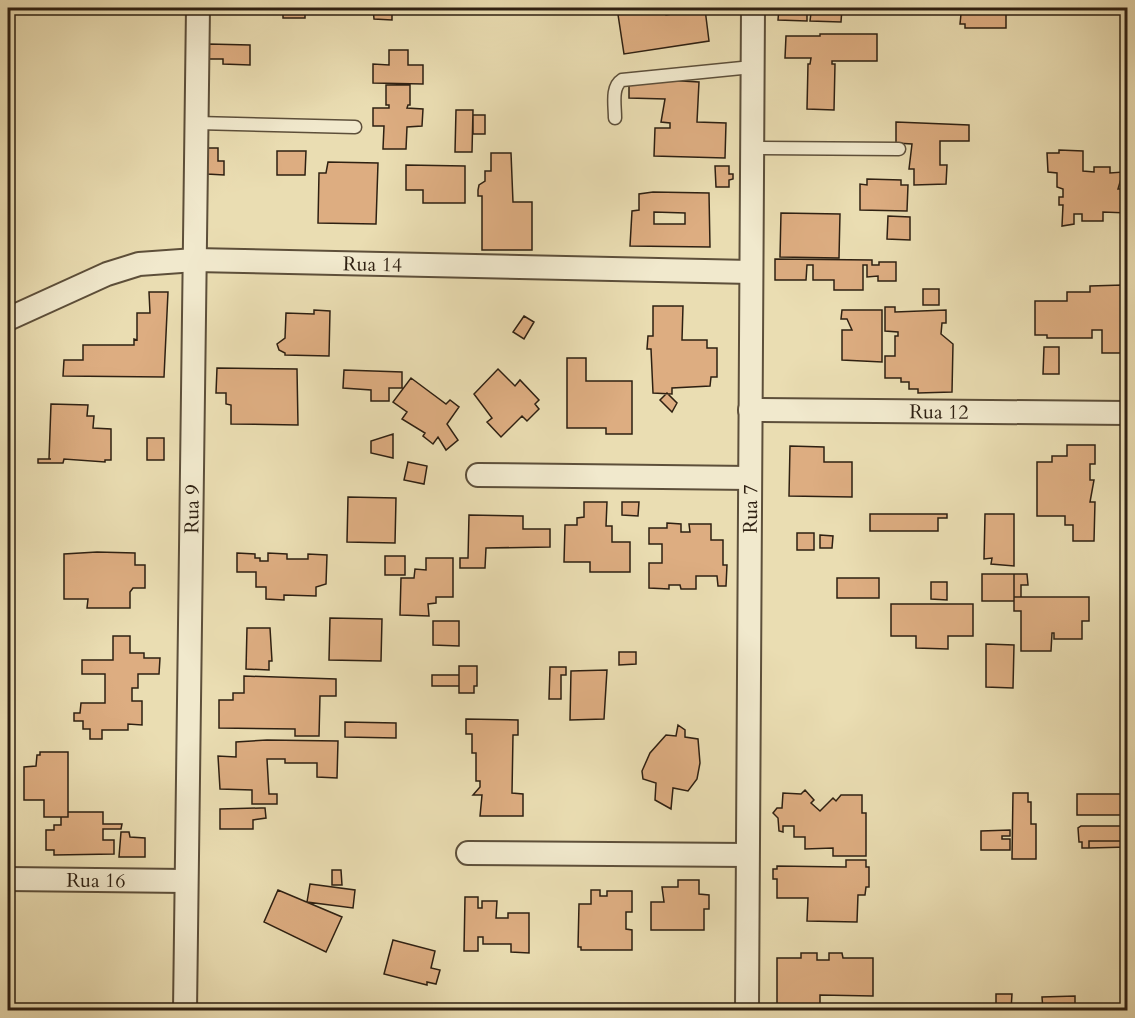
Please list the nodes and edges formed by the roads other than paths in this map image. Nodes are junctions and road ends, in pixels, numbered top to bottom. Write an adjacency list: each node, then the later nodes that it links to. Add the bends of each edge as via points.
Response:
1 (198, 8): 5 (street, Rua 9)
2 (753, 8): 3 (street, Rua 7)
3 (752, 67): 4 (lane, via 622,80 615,89); 7 (street, Rua 7)
4 (615, 118)
5 (197, 123): 6 (lane); 9 (street, Rua 9)
6 (355, 127)
7 (752, 148): 8 (lane); 10 (street, Rua 7)
8 (899, 149)
9 (195, 260): 10 (street, Rua 14); 11 (street, Rua 14, via 139,264 107,274); 19 (street, Rua 9)
10 (751, 272): 12 (street, Rua 7)
11 (8, 319)
12 (750, 410): 13 (street, Rua 12); 15 (street, Rua 7)
13 (1128, 413)
14 (478, 475): 15 (street)
15 (750, 478): 17 (street, Rua 7)
16 (468, 853): 17 (street)
17 (747, 855): 21 (street, Rua 7)
18 (8, 879): 19 (street, Rua 16)
19 (185, 881): 20 (street, Rua 9)
20 (185, 1011)
21 (747, 1011)

